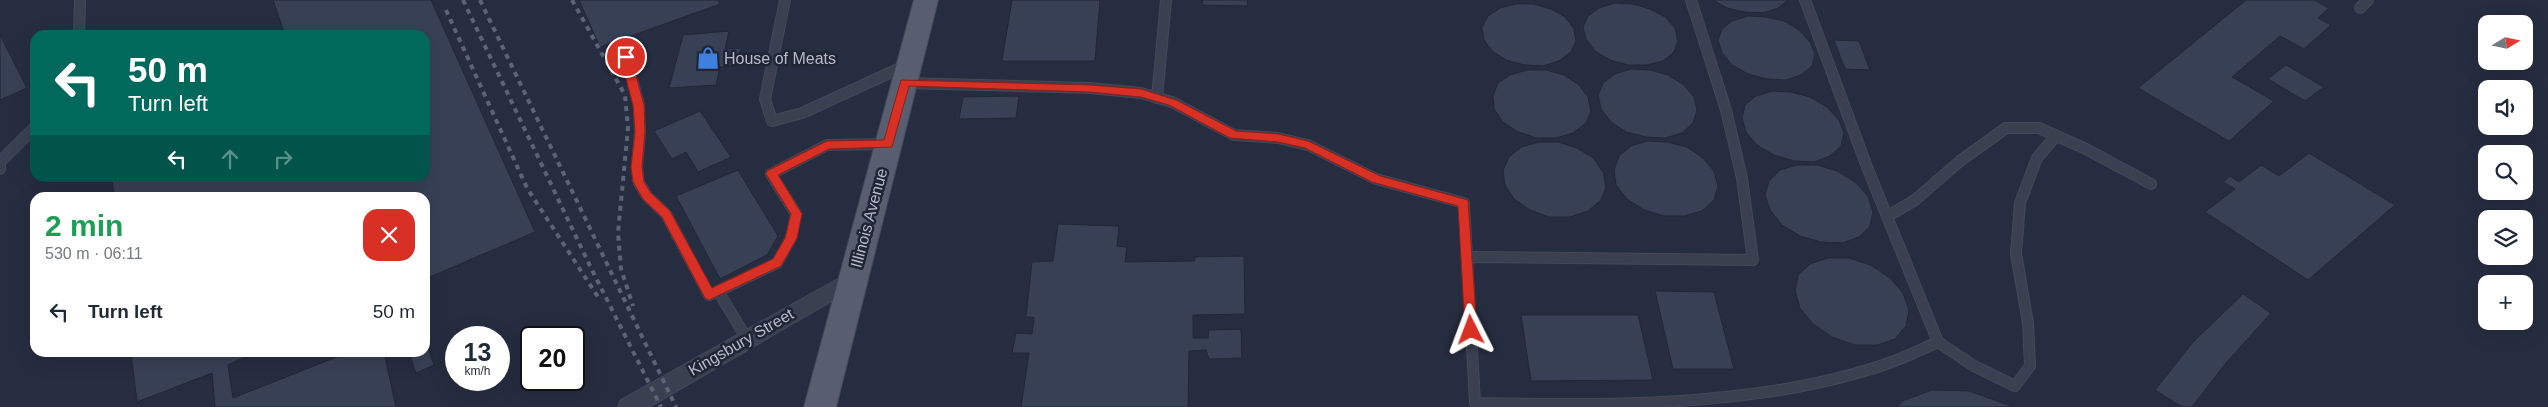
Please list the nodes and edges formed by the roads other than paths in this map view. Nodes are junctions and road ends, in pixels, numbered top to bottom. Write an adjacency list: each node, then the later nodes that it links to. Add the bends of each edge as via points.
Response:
1 (80, 0): 9 (lane)
2 (785, 0): 11 (lane, via 765,99 772,121 802,113)
3 (926, 0): 11 (main road, Illinois Avenue)
4 (1166, 0): 12 (lane)
5 (1691, 0): 19 (lane, via 1726,110 1742,178 1753,260)
6 (1805, 0): 18 (lane)
7 (2368, 0): 8 (lane)
8 (2360, 8)
9 (79, 30)
10 (626, 57): 21 (lane, via 639,105 639,182 647,196 666,214 709,295)
11 (907, 73): 12 (lane, via 1126,91); 15 (main road, Illinois Avenue)
12 (1157, 98): 19 (lane, via 1234,135 1278,138 1308,145 1376,180 1464,204)
13 (30, 132): 16 (lane, via 0,162)
14 (2056, 136): 17 (lane); 18 (lane, via 2039,128 2006,128 1960,161 1915,200); 23 (lane, via 2037,158 2020,203 2016,254 2028,323 2030,366 2015,386 1974,366)
15 (888, 144): 20 (main road, Illinois Avenue); 21 (lane, via 827,145 771,174 796,214 791,238 777,263)
16 (0, 170)
17 (2151, 184)
18 (1888, 216): 23 (lane)
19 (1467, 257): 23 (lane, via 1475,403 1739,406 1804,394 1876,375 1915,358)
20 (854, 278): 22 (street, Kingsbury Street); 25 (main road, Illinois Avenue)
21 (718, 291): 22 (lane)
22 (748, 339): 24 (street, Kingsbury Street)
23 (1938, 342)
24 (629, 407)
25 (820, 407)

